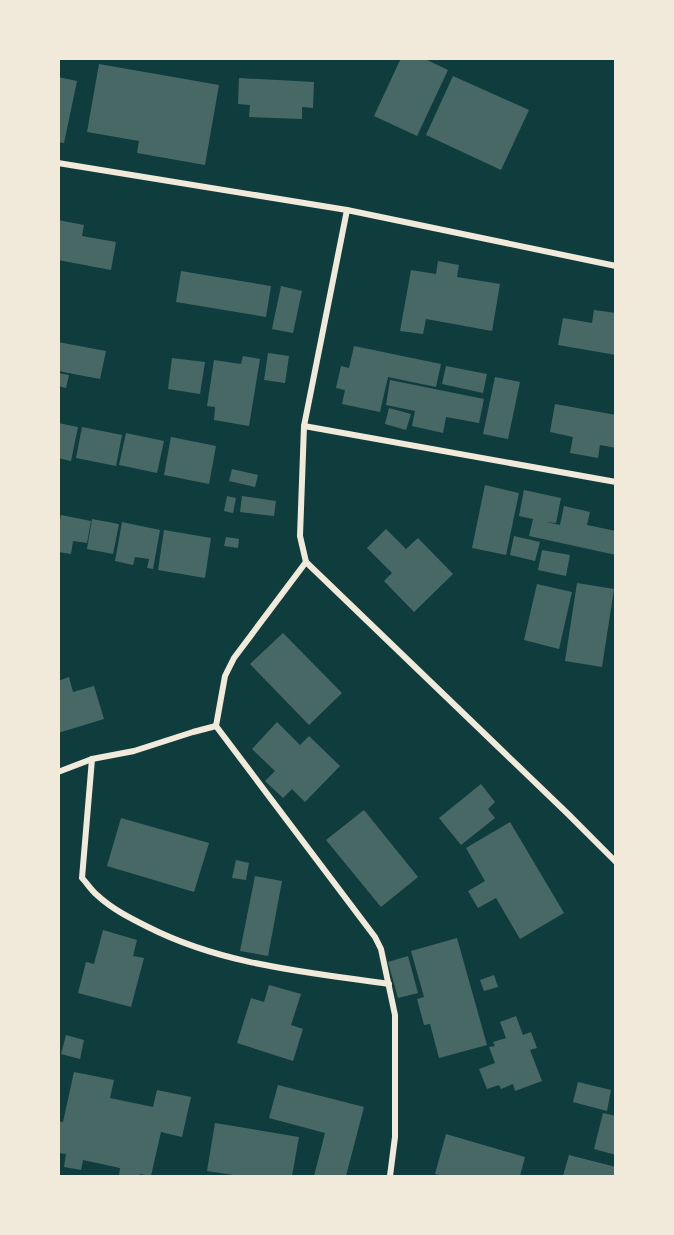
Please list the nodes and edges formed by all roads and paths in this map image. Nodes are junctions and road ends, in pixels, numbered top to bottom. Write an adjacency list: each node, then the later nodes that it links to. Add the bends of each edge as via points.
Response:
1 (58, 163): 2 (street)
2 (347, 210): 3 (street); 4 (street)
3 (615, 266)
4 (304, 426): 5 (street); 6 (street, via 300,536)
5 (615, 483)
6 (306, 562): 7 (street, via 234,658 225,676); 10 (street)
7 (216, 726): 8 (street, via 134,752); 11 (street, via 375,937)
8 (92, 759): 9 (street); 11 (street, via 82,878 96,894 124,915 198,949 280,968)
9 (58, 772)
10 (615, 862)
11 (389, 984): 12 (street, via 395,1015 396,1064)
12 (390, 1176)

